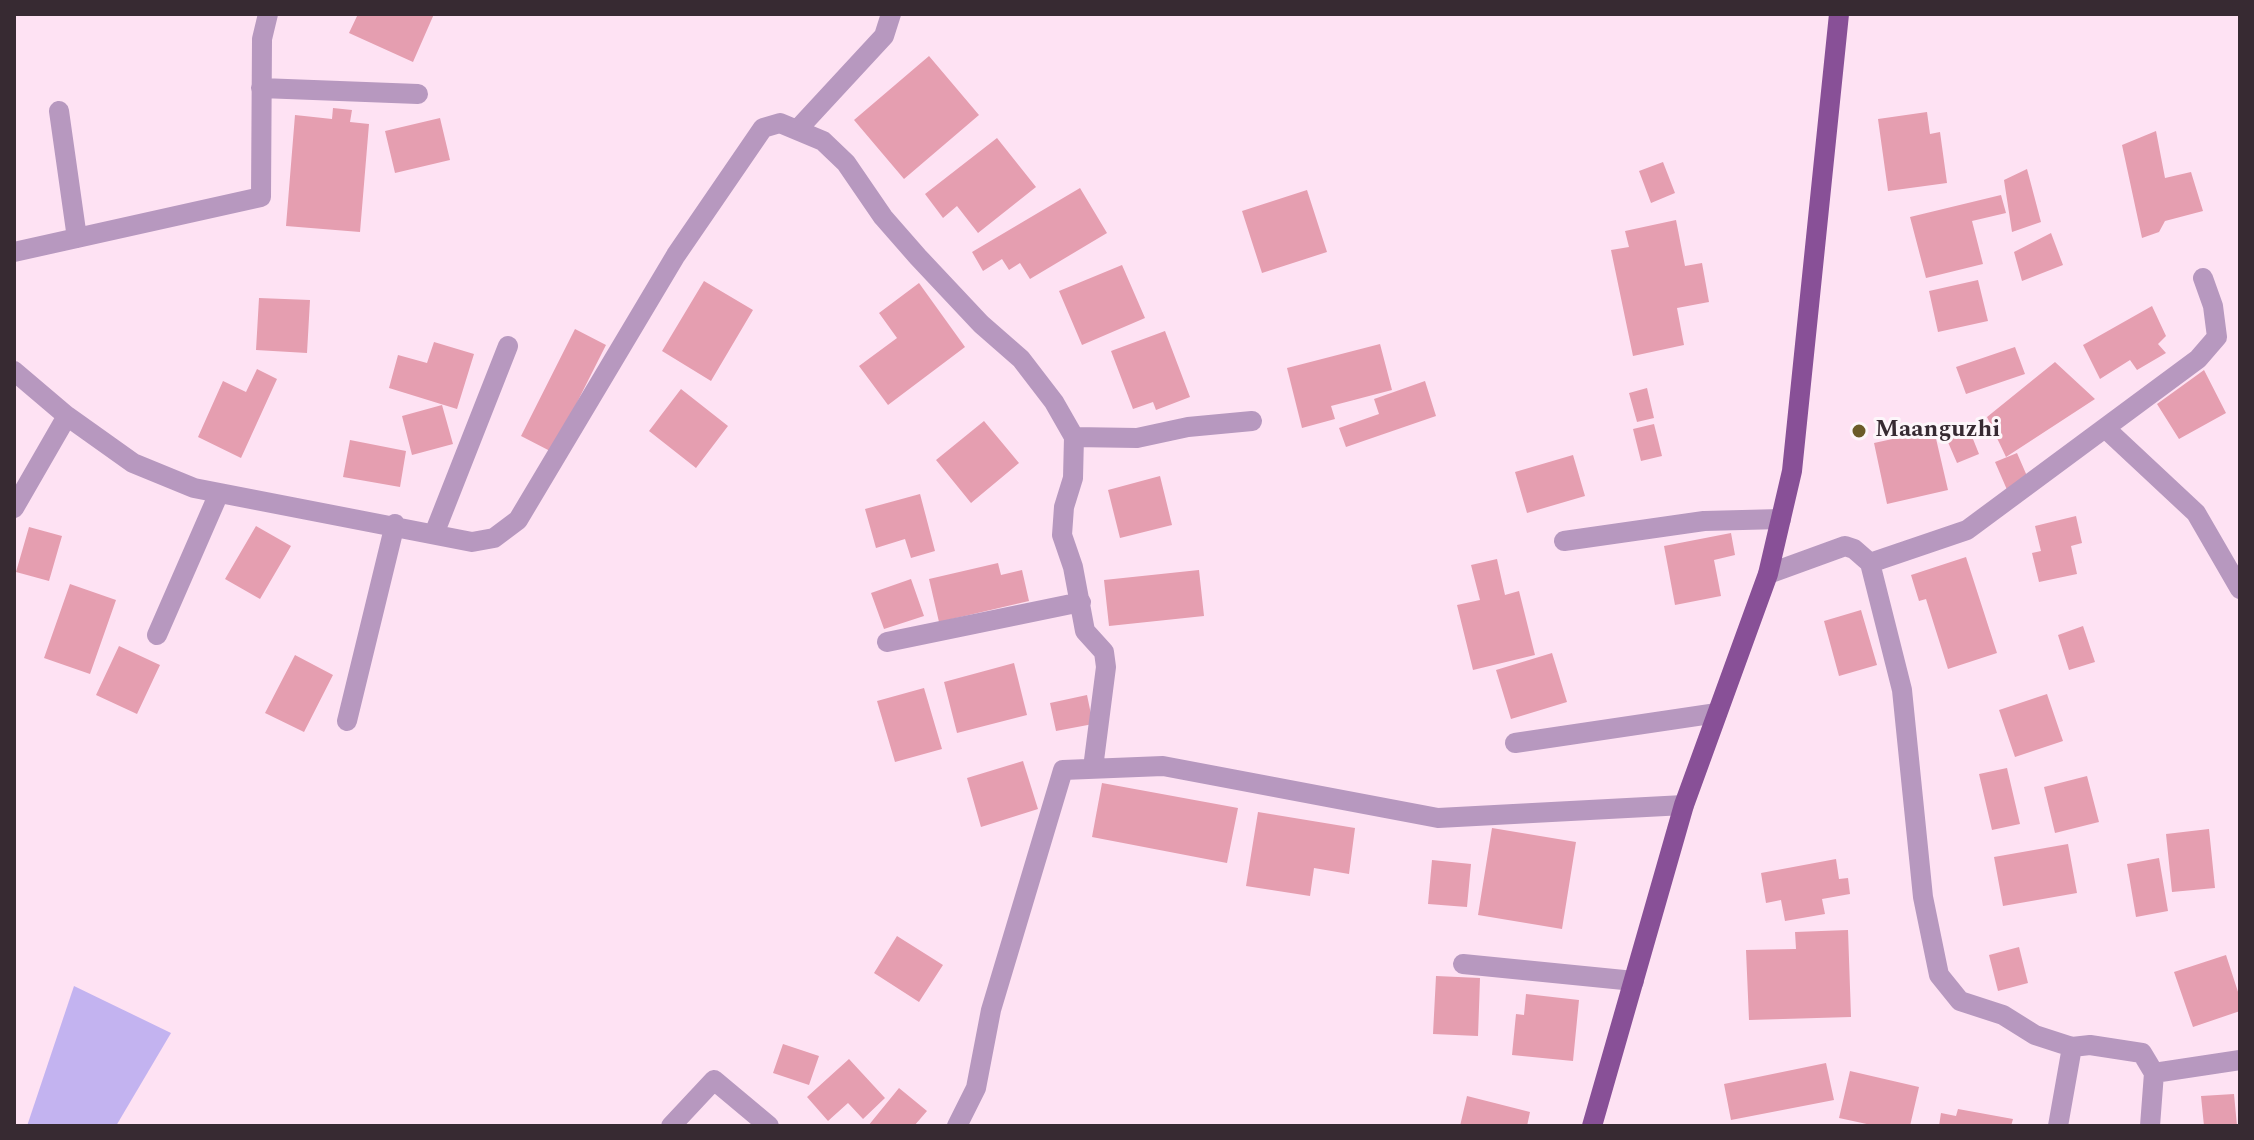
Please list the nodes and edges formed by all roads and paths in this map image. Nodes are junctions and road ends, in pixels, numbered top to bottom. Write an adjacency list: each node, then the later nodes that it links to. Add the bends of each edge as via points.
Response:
1 (268, 14): 4 (street)
2 (891, 14): 7 (street, via 884,36)
3 (1839, 14): 19 (main road, via 1792,471)
4 (261, 88): 5 (street); 8 (street, via 261,197)
5 (418, 94)
6 (59, 111): 8 (street)
7 (797, 130): 16 (street, via 823,141 846,163 918,257 1021,359); 21 (street, via 777,122 763,128 676,255 518,520 494,538 472,542)
8 (77, 238): 9 (street)
9 (14, 252)
10 (2203, 278): 15 (street, via 2217,337 2198,359)
11 (508, 346): 21 (street)
12 (14, 371): 13 (street)
13 (67, 416): 17 (street, via 133,463); 18 (street)
14 (1252, 421): 16 (street, via 1137,438)
15 (2105, 428): 23 (street, via 1967,530); 25 (street, via 2196,513)
16 (1074, 437): 26 (street, via 1062,535)
17 (219, 493): 20 (street); 27 (street)
18 (14, 508)
19 (1781, 519): 22 (street, via 1704,521); 24 (main road)
20 (395, 524): 21 (street); 30 (street)
21 (434, 534)
22 (1564, 541)
23 (1870, 563): 24 (street, via 1845,546); 36 (street, via 1902,690 1923,897 1939,975 1960,1001)
24 (1768, 574): 29 (main road)
25 (2240, 589)
26 (1081, 602): 28 (street); 32 (street, via 1085,631 1104,652 1106,667)
27 (157, 635)
28 (887, 642)
29 (1717, 713): 31 (street); 33 (main road)
30 (347, 721)
31 (1515, 743)
32 (1093, 768): 33 (street, via 1163,766 1438,818); 41 (street, via 1063,770 991,1010 976,1088)
33 (1684, 805): 35 (main road)
34 (1463, 964): 35 (street)
35 (1634, 981): 42 (main road)
36 (2072, 1047): 38 (street, via 2136,1050); 43 (street)
37 (2240, 1060): 38 (street)
38 (2154, 1073): 44 (street)
39 (671, 1126): 40 (street, via 714,1080)
40 (769, 1126)
41 (957, 1126)
42 (1592, 1126)
43 (2058, 1126)
44 (2150, 1126)

